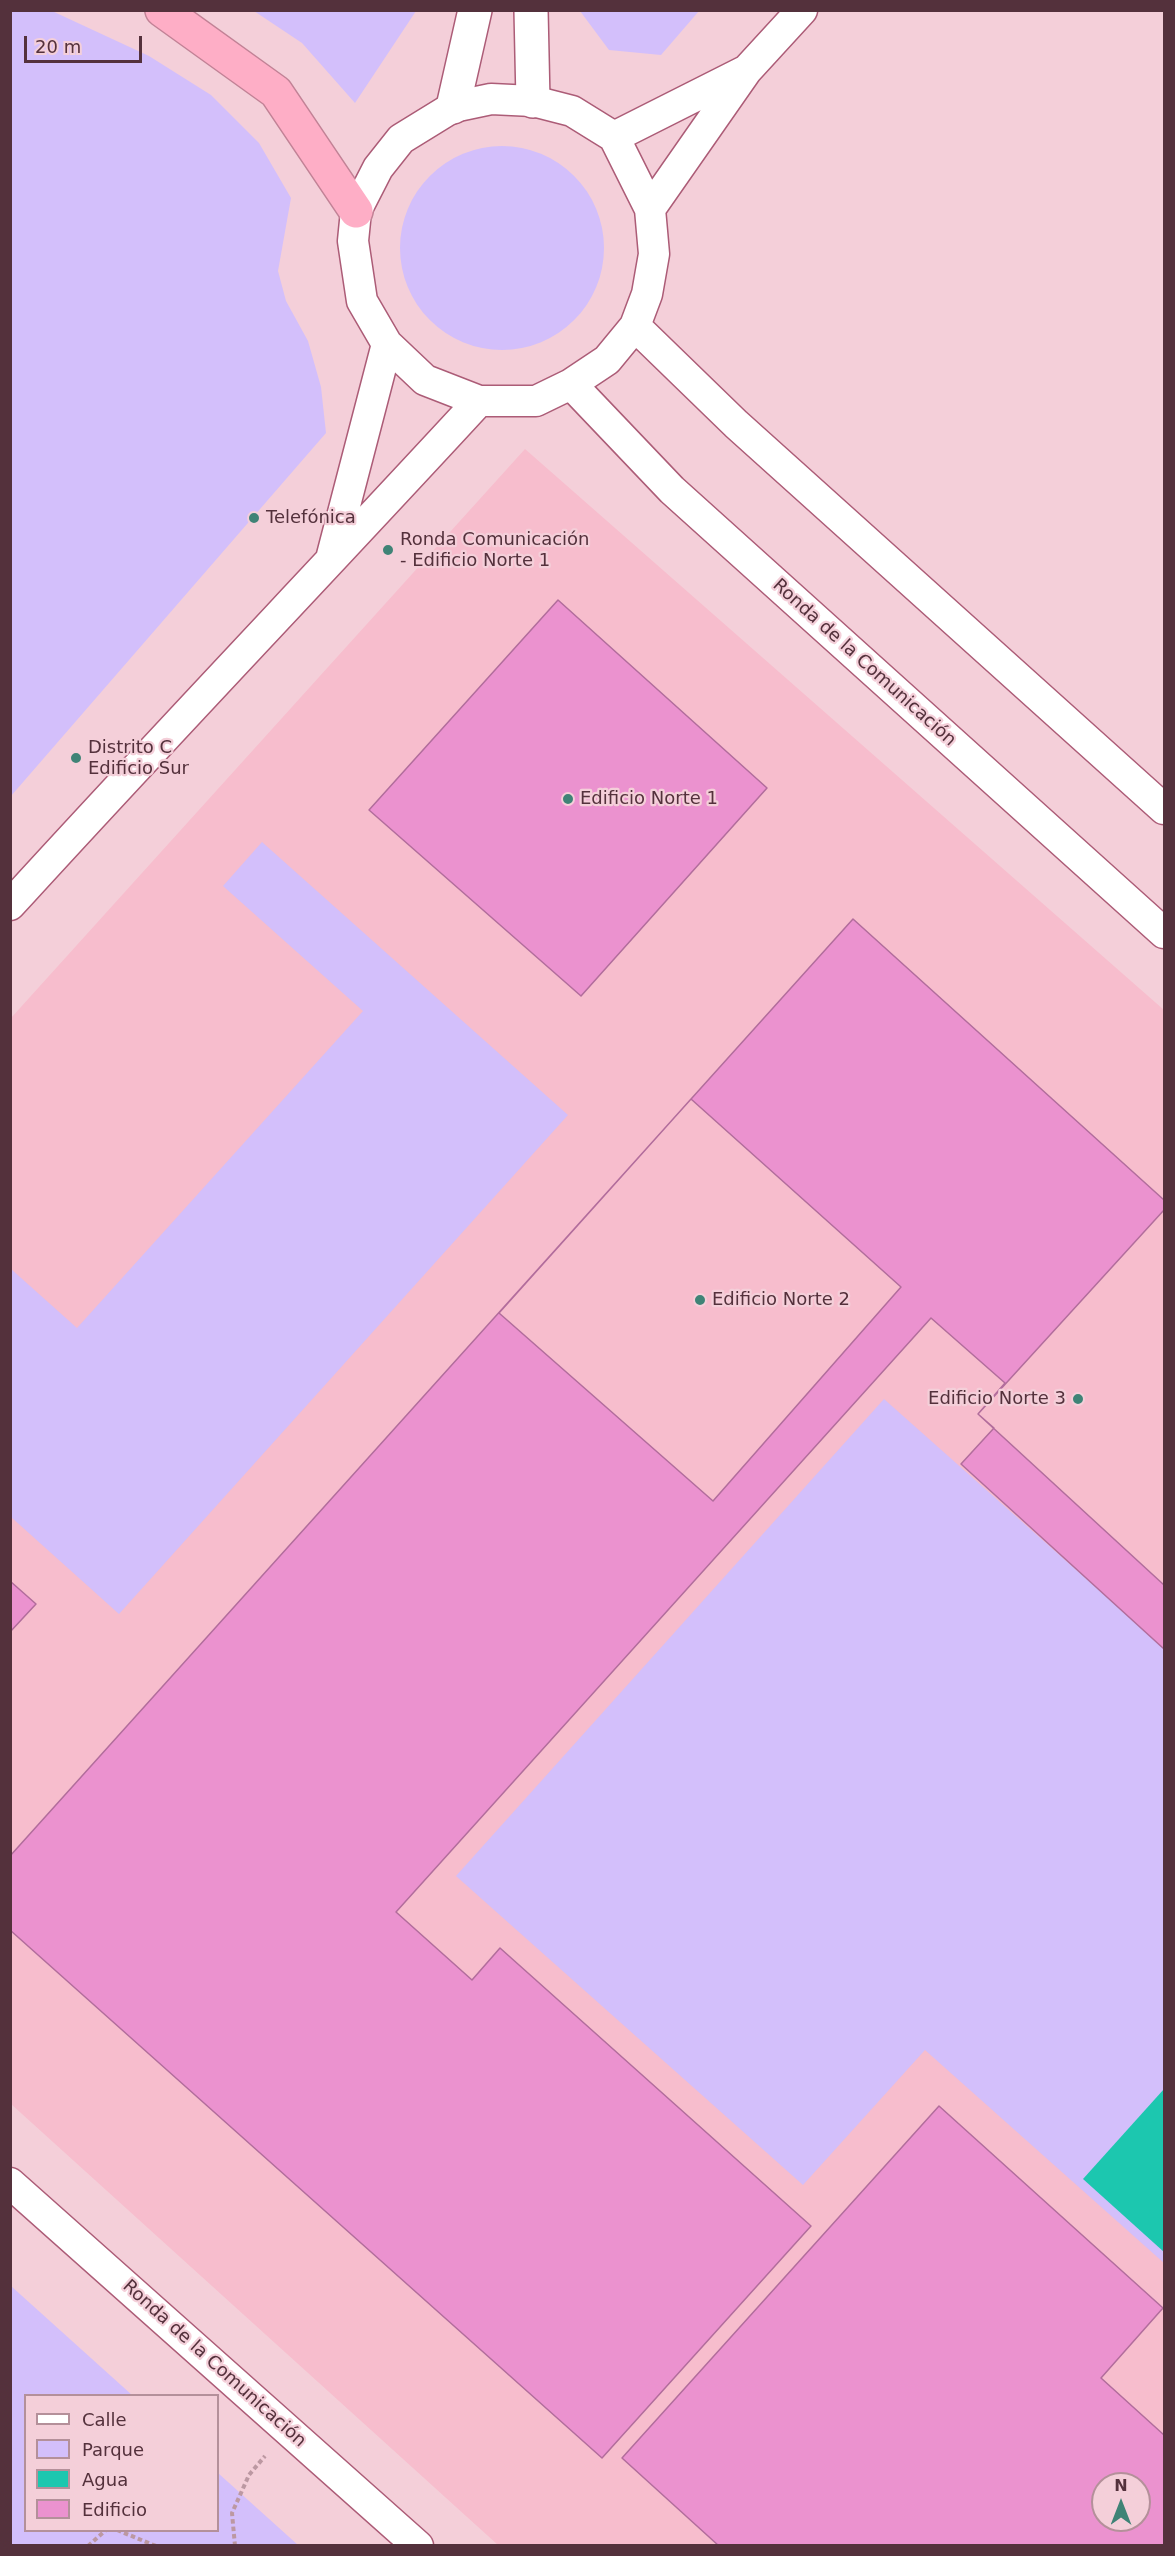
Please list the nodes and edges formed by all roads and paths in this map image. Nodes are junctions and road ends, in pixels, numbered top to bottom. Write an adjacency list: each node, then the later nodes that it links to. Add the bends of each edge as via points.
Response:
1 (162, 10): 10 (highway, via 276,92)
2 (475, 10): 7 (street)
3 (531, 10): 6 (street)
4 (802, 10): 5 (street)
5 (747, 70): 8 (street); 9 (street)
6 (533, 101): 7 (street, via 491,99); 8 (street, via 572,111)
7 (453, 107): 10 (street, via 401,139 378,168)
8 (614, 137): 9 (street)
9 (650, 209): 11 (street, via 654,254 647,294)
10 (356, 211): 12 (street, via 353,242 362,301)
11 (634, 326): 13 (street, via 607,360); 16 (street, via 745,432)
12 (387, 344): 14 (street, via 425,380); 15 (street)
13 (571, 384): 14 (street, via 536,400); 18 (street, Ronda de la Comunicación, via 672,490)
14 (479, 400): 15 (street)
15 (330, 563): 17 (street)
16 (1164, 809)
17 (10, 905)
18 (1164, 933)
19 (10, 2183): 20 (street, Ronda de la Comunicación)
20 (287, 2429): 25 (path, via 249,2475 232,2513); 26 (street, Ronda de la Comunicación)
21 (103, 2532): 23 (path)
22 (122, 2532): 24 (path)
23 (88, 2546)
24 (156, 2546)
25 (235, 2546)
26 (418, 2546)

